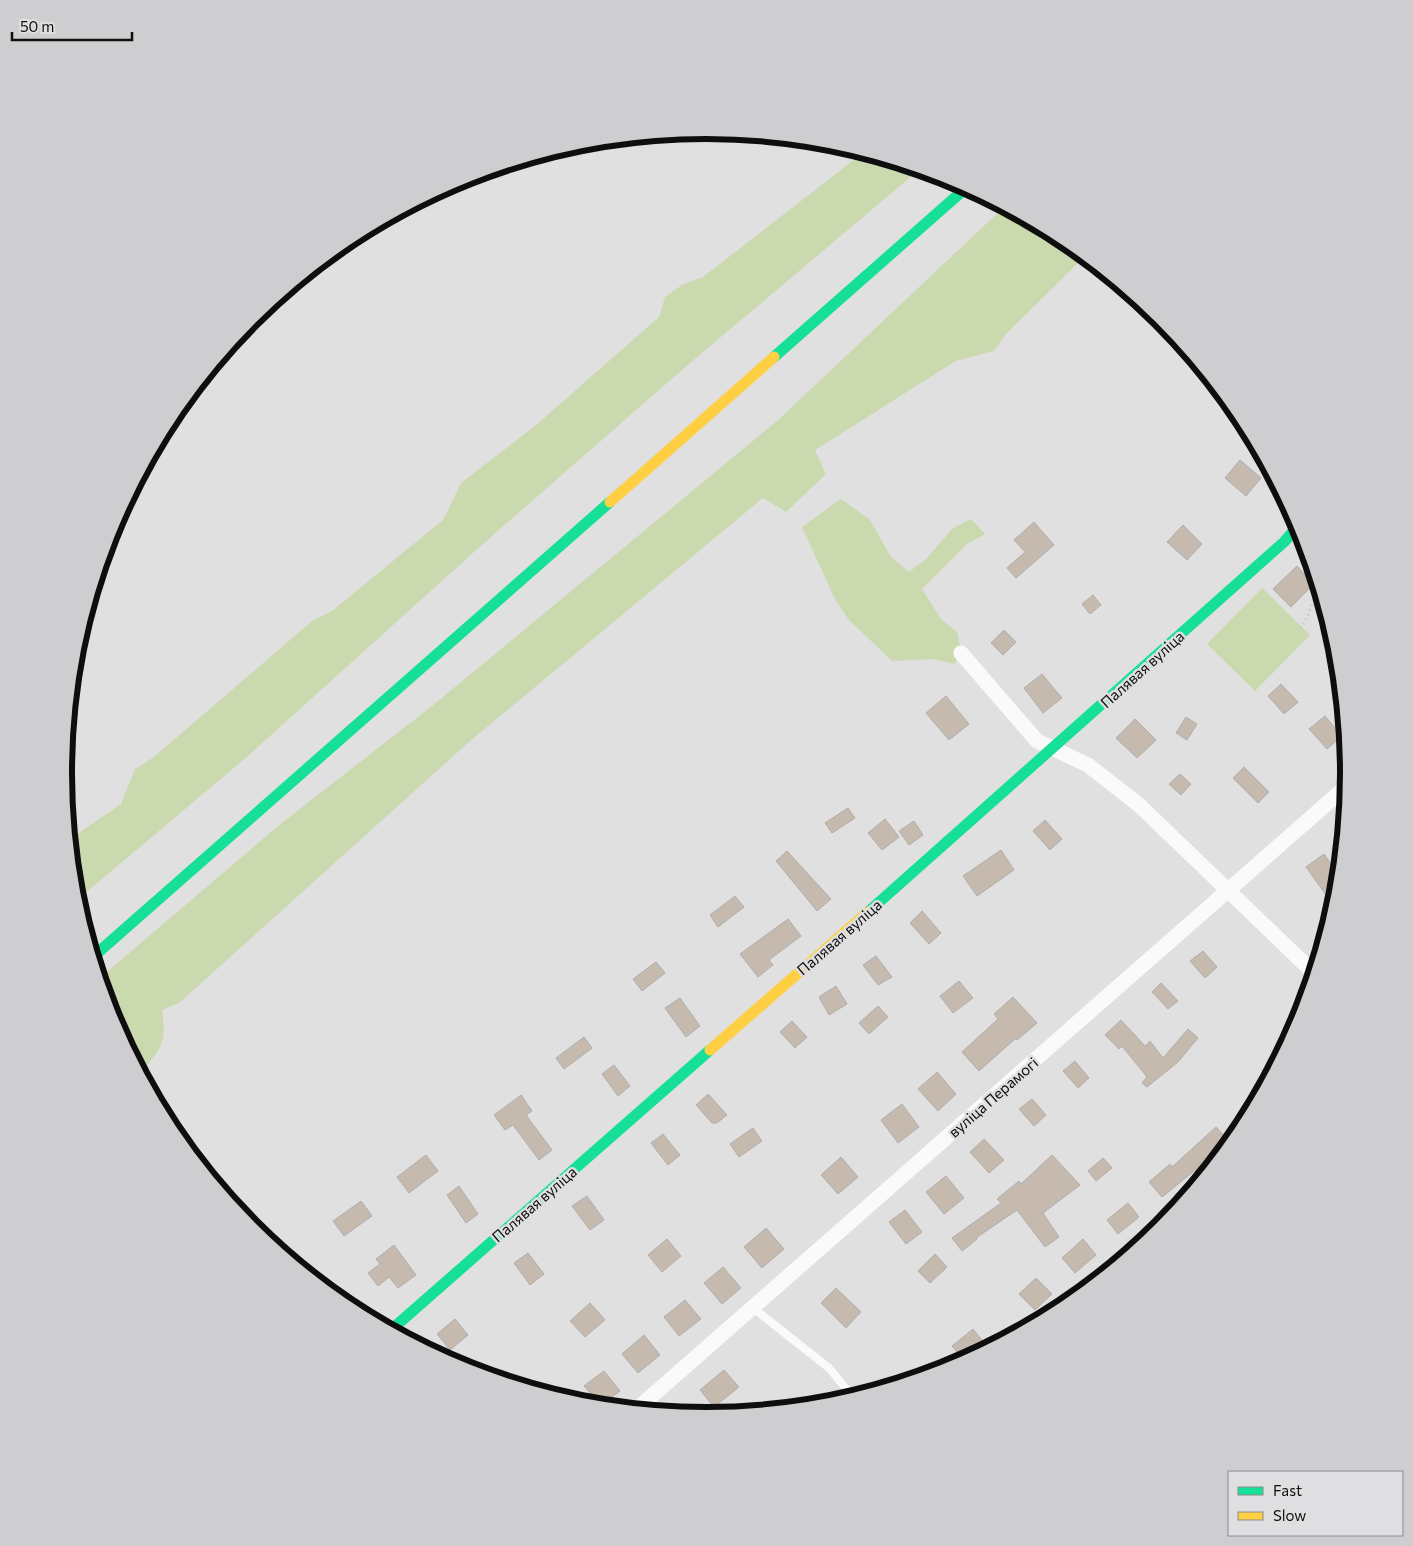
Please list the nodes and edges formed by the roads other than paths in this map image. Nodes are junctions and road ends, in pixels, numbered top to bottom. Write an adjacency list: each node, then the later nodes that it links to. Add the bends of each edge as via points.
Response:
1 (961, 192): 7 (street)
2 (1293, 532): 4 (street, Палявая вуліца)
3 (961, 653): 4 (street, via 1037,741)
4 (1053, 749): 6 (street, via 1088,765 1140,805); 10 (street, Палявая вуліца)
5 (1340, 792): 6 (street, вуліца Перамогі)
6 (1228, 891): 8 (street); 9 (street, вуліца Перамогі)
7 (99, 952)
8 (1309, 969)
9 (753, 1308): 11 (lane, via 829,1368); 12 (street, вуліца Перамогі)
10 (396, 1326)
11 (848, 1391)
12 (643, 1404)

